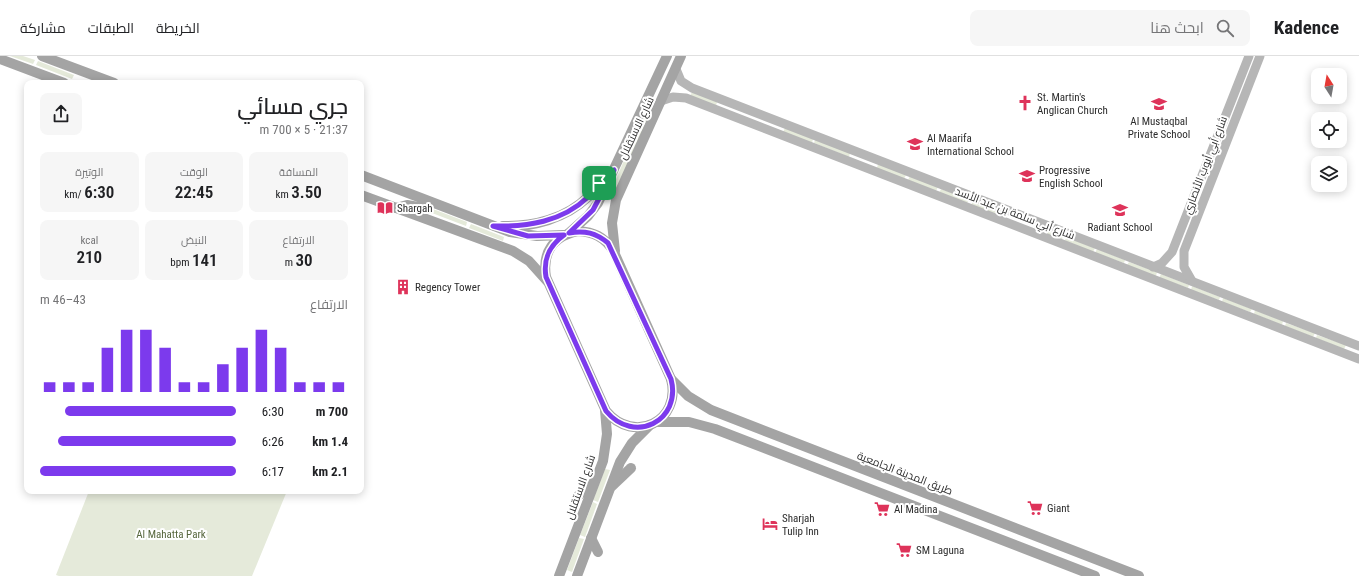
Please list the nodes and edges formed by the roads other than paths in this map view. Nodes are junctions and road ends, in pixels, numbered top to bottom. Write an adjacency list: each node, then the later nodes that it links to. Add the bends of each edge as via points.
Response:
1 (42, 56): 10 (main road)
2 (667, 56): 7 (main road, شارع الاستقلال)
3 (681, 56): 8 (main road, شارع الاستقلال)
4 (1249, 56): 14 (street, شارع أبي أيوب الأنصاري)
5 (1260, 56): 20 (street, شارع أبي أيوب الأنصاري)
6 (0, 59): 9 (main road)
7 (662, 67): 11 (main road, via 662,78 656,94 657,99); 15 (main road, شارع الاستقلال)
8 (676, 69): 11 (main road, شارع الاستقلال); 12 (street, شارع أبي سلمة بن عبد الأسد, via 681,81 688,86)
9 (56, 80)
10 (106, 80)
11 (661, 101): 13 (street, شارع أبي سلمة بن عبد الأسد, via 682,97); 23 (main road, شارع الاستقلال, via 614,208 612,223)
12 (738, 106): 13 (street, via 727,108); 24 (street, شارع أبي سلمة بن عبد الأسد)
13 (724, 113): 28 (street, شارع أبي سلمة بن عبد الأسد)
14 (1204, 169): 20 (street, via 1204,182 1197,202); 24 (street, شارع أبي أيوب الأنصاري, via 1172,252 1162,263)
15 (614, 170): 21 (main road, via 602,179 584,201 558,216 522,226); 22 (main road, شارع الاستقلال, via 593,210)
16 (364, 177): 18 (main road)
17 (364, 196): 19 (main road)
18 (430, 202): 19 (main road, via 424,208 407,205); 21 (main road)
19 (396, 208): 26 (main road, via 513,251 529,261)
20 (1200, 210): 25 (street, شارع أبي أيوب الأنصاري, via 1183,257 1185,273)
21 (493, 226): 22 (main road, via 528,236)
22 (566, 234): 23 (main road, via 586,231 594,234 608,243); 26 (main road, شارع الاستقلال, via 552,246 545,261)
23 (616, 258): 29 (main road)
24 (1153, 267): 25 (street, شارع أبي سلمة بن عبد الأسد)
25 (1192, 281): 27 (street, شارع أبي سلمة بن عبد الأسد)
26 (549, 284): 30 (main road)
27 (1359, 346)
28 (1359, 359)
29 (671, 379): 31 (main road, via 673,392 670,406); 41 (main road, طريق المدينة الجامعية, via 688,396 711,410)
30 (603, 404): 31 (main road, via 611,417 623,425 637,427); 33 (main road, شارع الاستقلال, via 607,440)
31 (654, 423): 34 (main road, via 627,449); 40 (main road, via 684,422 711,427)
32 (631, 468): 34 (main road)
33 (596, 480): 35 (main road); 38 (main road, شارع الاستقلال)
34 (610, 487): 36 (main road)
35 (578, 496)
36 (591, 538): 37 (main road); 39 (main road)
37 (598, 552)
38 (559, 576)
39 (577, 576)
40 (1095, 576)
41 (1139, 576)

